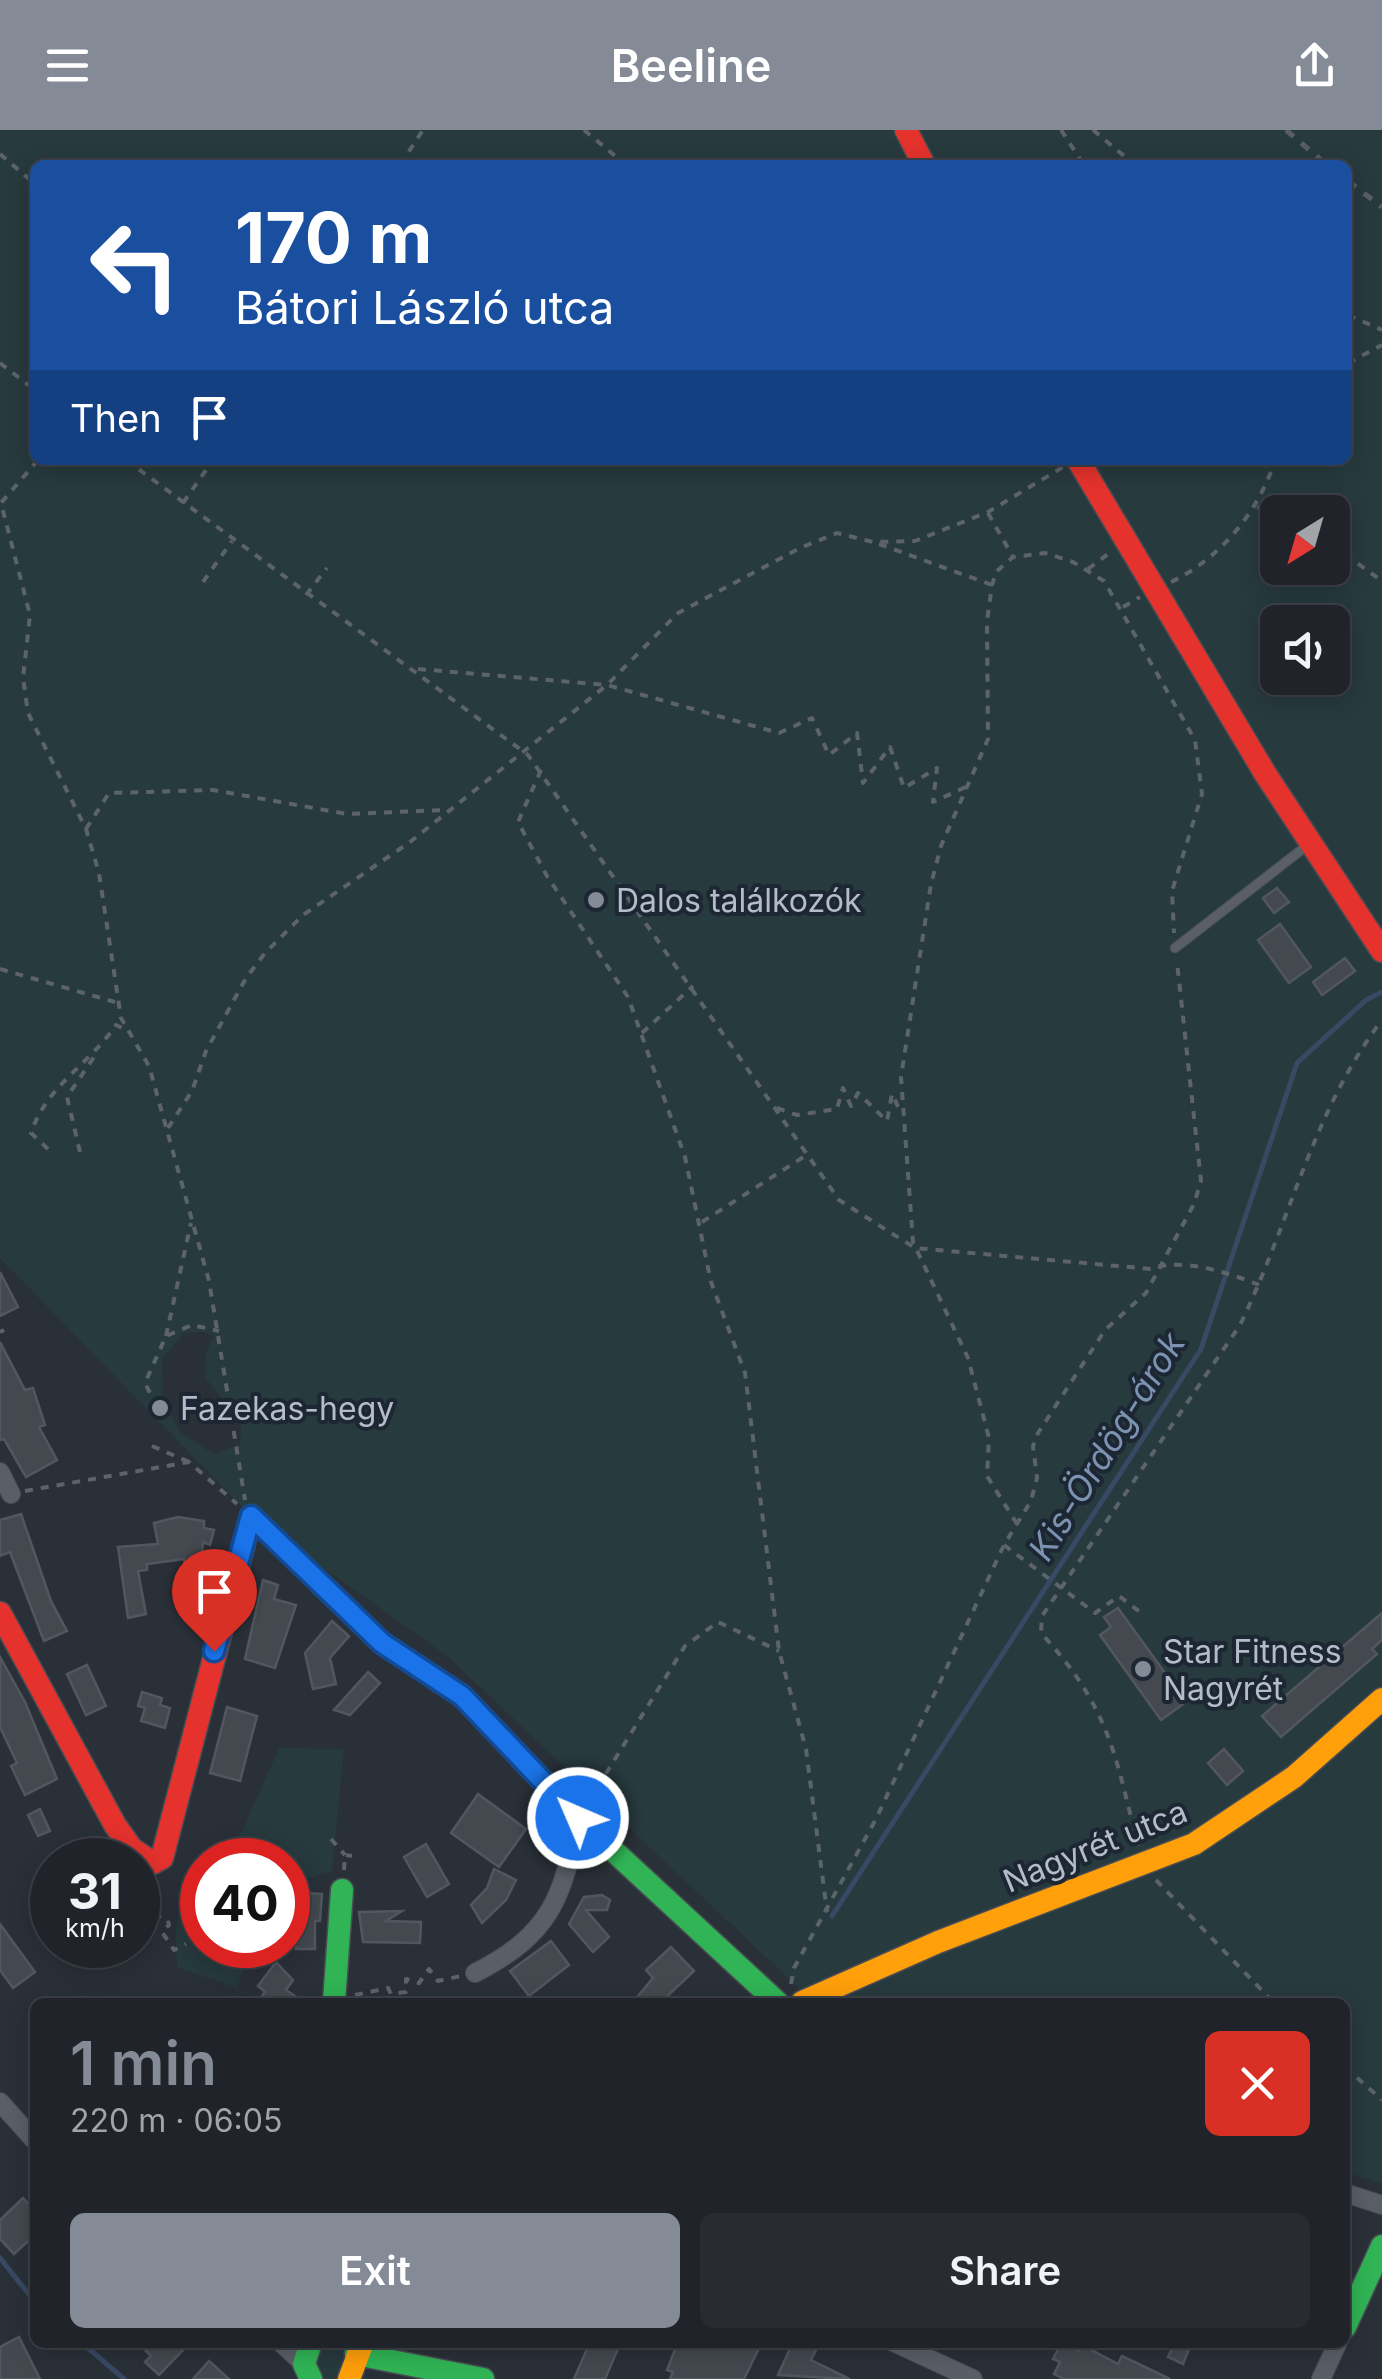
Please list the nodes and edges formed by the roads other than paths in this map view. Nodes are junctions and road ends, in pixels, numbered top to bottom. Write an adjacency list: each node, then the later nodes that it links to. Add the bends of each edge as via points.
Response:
1 (906, 130): 2 (street)
2 (921, 160)
3 (1079, 465): 4 (street)
4 (1310, 844): 5 (lane); 6 (street)
5 (1175, 948)
6 (1382, 951)
7 (0, 1472): 8 (street)
8 (11, 1494)
9 (0, 1613): 11 (street, via 115,1825 153,1863 162,1858 251,1516 382,1643 462,1696)
10 (1382, 1699): 14 (street, Nagyrét utca, via 1236,1820 1144,1866)
11 (578, 1818): 13 (street, via 567,1877 548,1919 517,1950); 14 (street)
12 (342, 1890): 15 (street)
13 (476, 1973)
14 (790, 1997)
15 (334, 1998)
16 (0, 2102): 17 (street)
17 (30, 2135)
18 (1350, 2194): 19 (street)
19 (1382, 2204)
20 (1382, 2246): 21 (street)
21 (1350, 2316)
22 (286, 2348): 26 (street)
23 (906, 2348): 28 (street)
24 (1335, 2348): 29 (street)
25 (361, 2360): 27 (street)
26 (307, 2367)
27 (483, 2379)
28 (973, 2379)
29 (1321, 2379)

